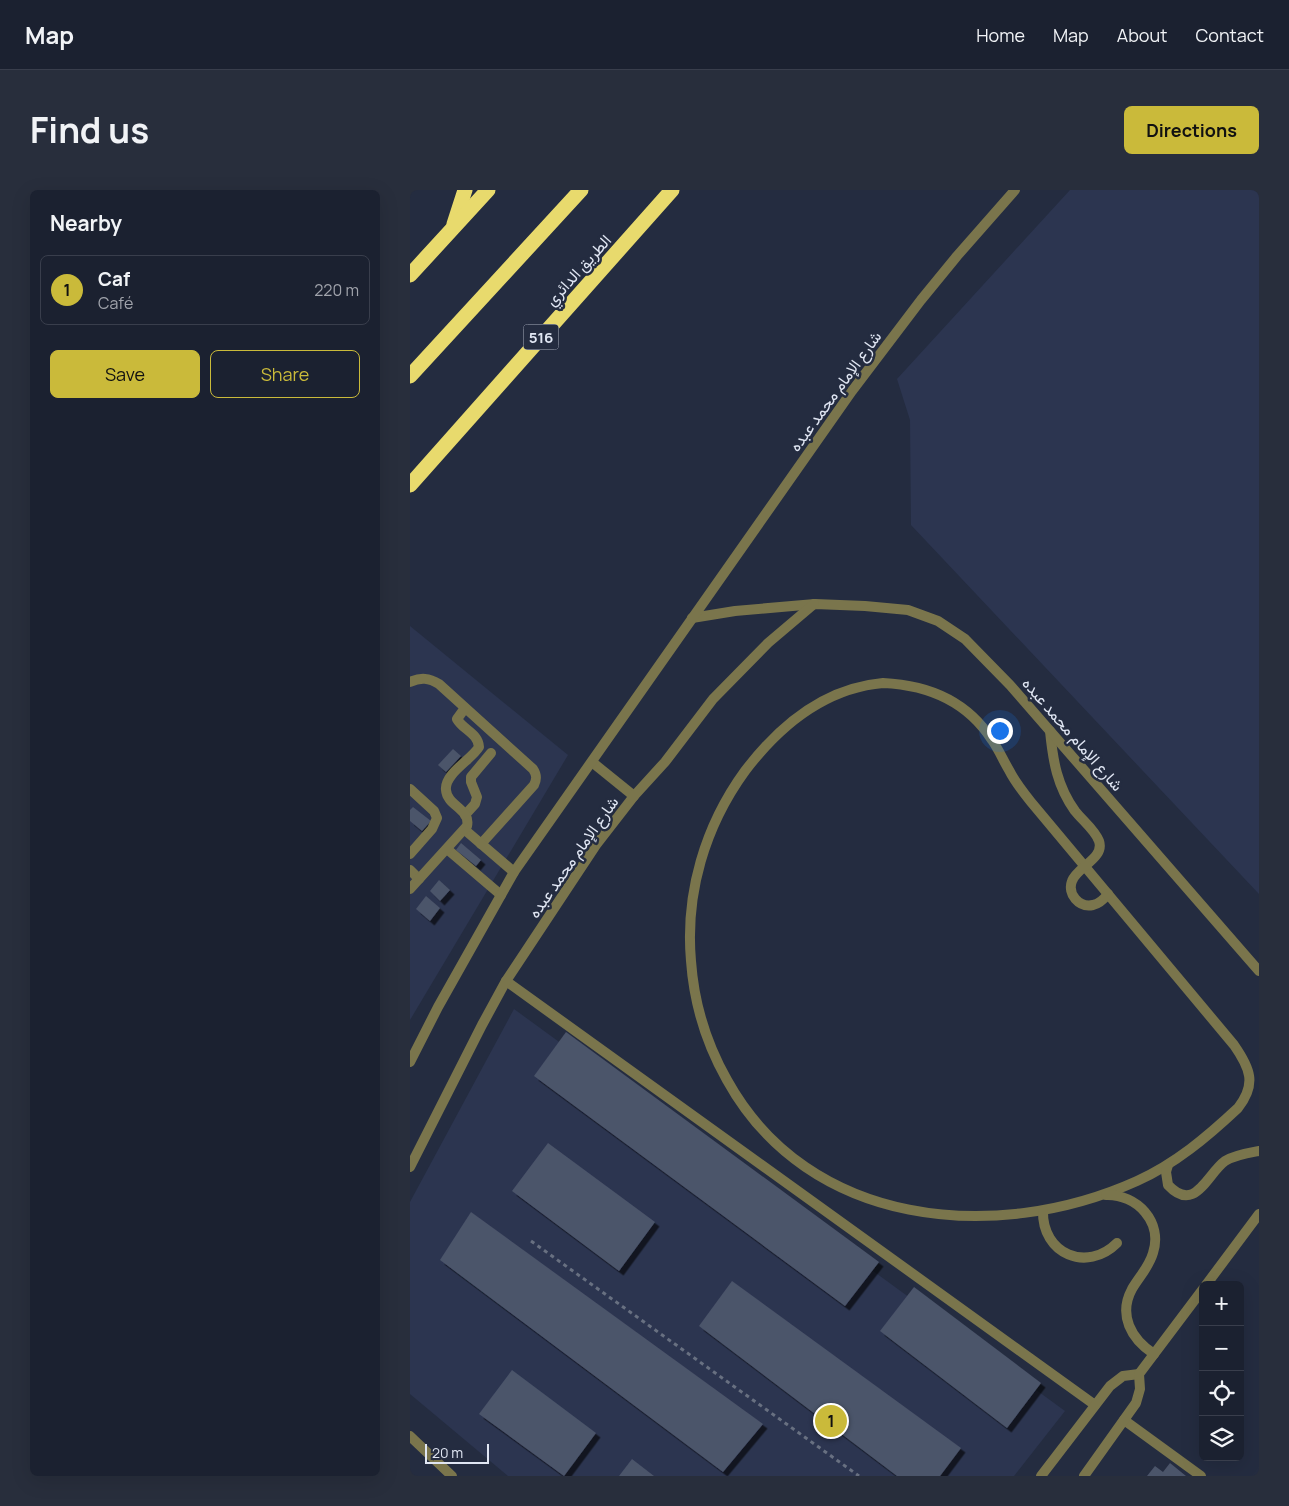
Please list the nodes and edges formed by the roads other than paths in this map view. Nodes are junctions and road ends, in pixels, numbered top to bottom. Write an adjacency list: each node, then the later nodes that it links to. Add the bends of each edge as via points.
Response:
1 (465, 190): 6 (highway)
2 (488, 190): 6 (highway)
3 (581, 190): 8 (highway)
4 (672, 190): 9 (highway, الطريق الدائري / 516)
5 (1015, 190): 11 (street, شارع الإمام محمد عبده, via 951,263 886,346)
6 (453, 229): 7 (highway)
7 (410, 276)
8 (410, 376)
9 (410, 485)
10 (814, 604): 11 (street, شارع الإمام محمد عبده); 14 (street, شارع الإمام محمد عبده, via 908,610 938,621 965,639); 18 (street, شارع الإمام محمد عبده, via 739,670)
11 (692, 618): 16 (street, شارع الإمام محمد عبده)
12 (410, 682): 13 (street, via 419,678 433,680)
13 (465, 708): 19 (street, via 457,719 476,738 479,746 448,779 446,788 448,798); 21 (street, via 533,769 536,777 534,785)
14 (1050, 731): 24 (street, via 1053,762 1061,787 1099,842 1097,853); 31 (street, شارع الإمام محمد عبده)
15 (491, 753): 19 (street, via 472,774 471,782 477,797)
16 (592, 762): 18 (street); 26 (street, شارع الإمام محمد عبده)
17 (410, 789): 23 (street, via 434,811 436,822)
18 (634, 796): 32 (street, شارع الإمام محمد عبده, via 596,845)
19 (465, 815): 20 (street, via 468,822)
20 (465, 830): 21 (street); 22 (street)
21 (481, 844): 26 (street)
22 (447, 849): 27 (street); 30 (street)
23 (410, 854)
24 (1084, 866): 29 (street); 29 (street, via 1072,881 1075,899 1093,905); 38 (street, via 1031,802 992,739 967,712 953,701 910,685 866,684 831,696 789,724 753,761 724,803 713,826 701,858 692,899 692,973 710,1045 746,1110 779,1146 826,1180 863,1198 887,1205 962,1216)
25 (410, 870): 27 (street)
26 (514, 872): 30 (street, شارع الإمام محمد عبده)
27 (419, 879): 28 (street)
28 (410, 889)
29 (1108, 894): 35 (street, via 1234,1045 1249,1071 1248,1091 1238,1108)
30 (501, 896): 33 (street, شارع الإمام محمد عبده)
31 (1259, 971)
32 (506, 981): 36 (street, شارع الإمام محمد عبده); 45 (street)
33 (410, 1061)
34 (1259, 1151): 35 (street, via 1236,1156 1223,1163 1200,1190 1186,1195 1179,1194 1168,1185)
35 (1168, 1164): 37 (street)
36 (410, 1167)
37 (1103, 1195): 38 (street); 43 (street, via 1132,1200 1152,1222 1156,1242 1154,1251 1132,1289 1126,1309 1134,1338)
38 (1043, 1211): 40 (street, via 1048,1237 1068,1254 1095,1257)
39 (1259, 1214): 41 (street)
40 (1117, 1243)
41 (1209, 1281)
42 (1199, 1294): 43 (street)
43 (1154, 1354): 44 (street)
44 (1139, 1374): 45 (street, via 1116,1380); 46 (street, via 1139,1396)
45 (1095, 1405): 49 (street)
46 (1124, 1420): 50 (street); 51 (street)
47 (410, 1436): 48 (street)
48 (452, 1476)
49 (1041, 1476)
50 (1084, 1476)
51 (1201, 1476)

